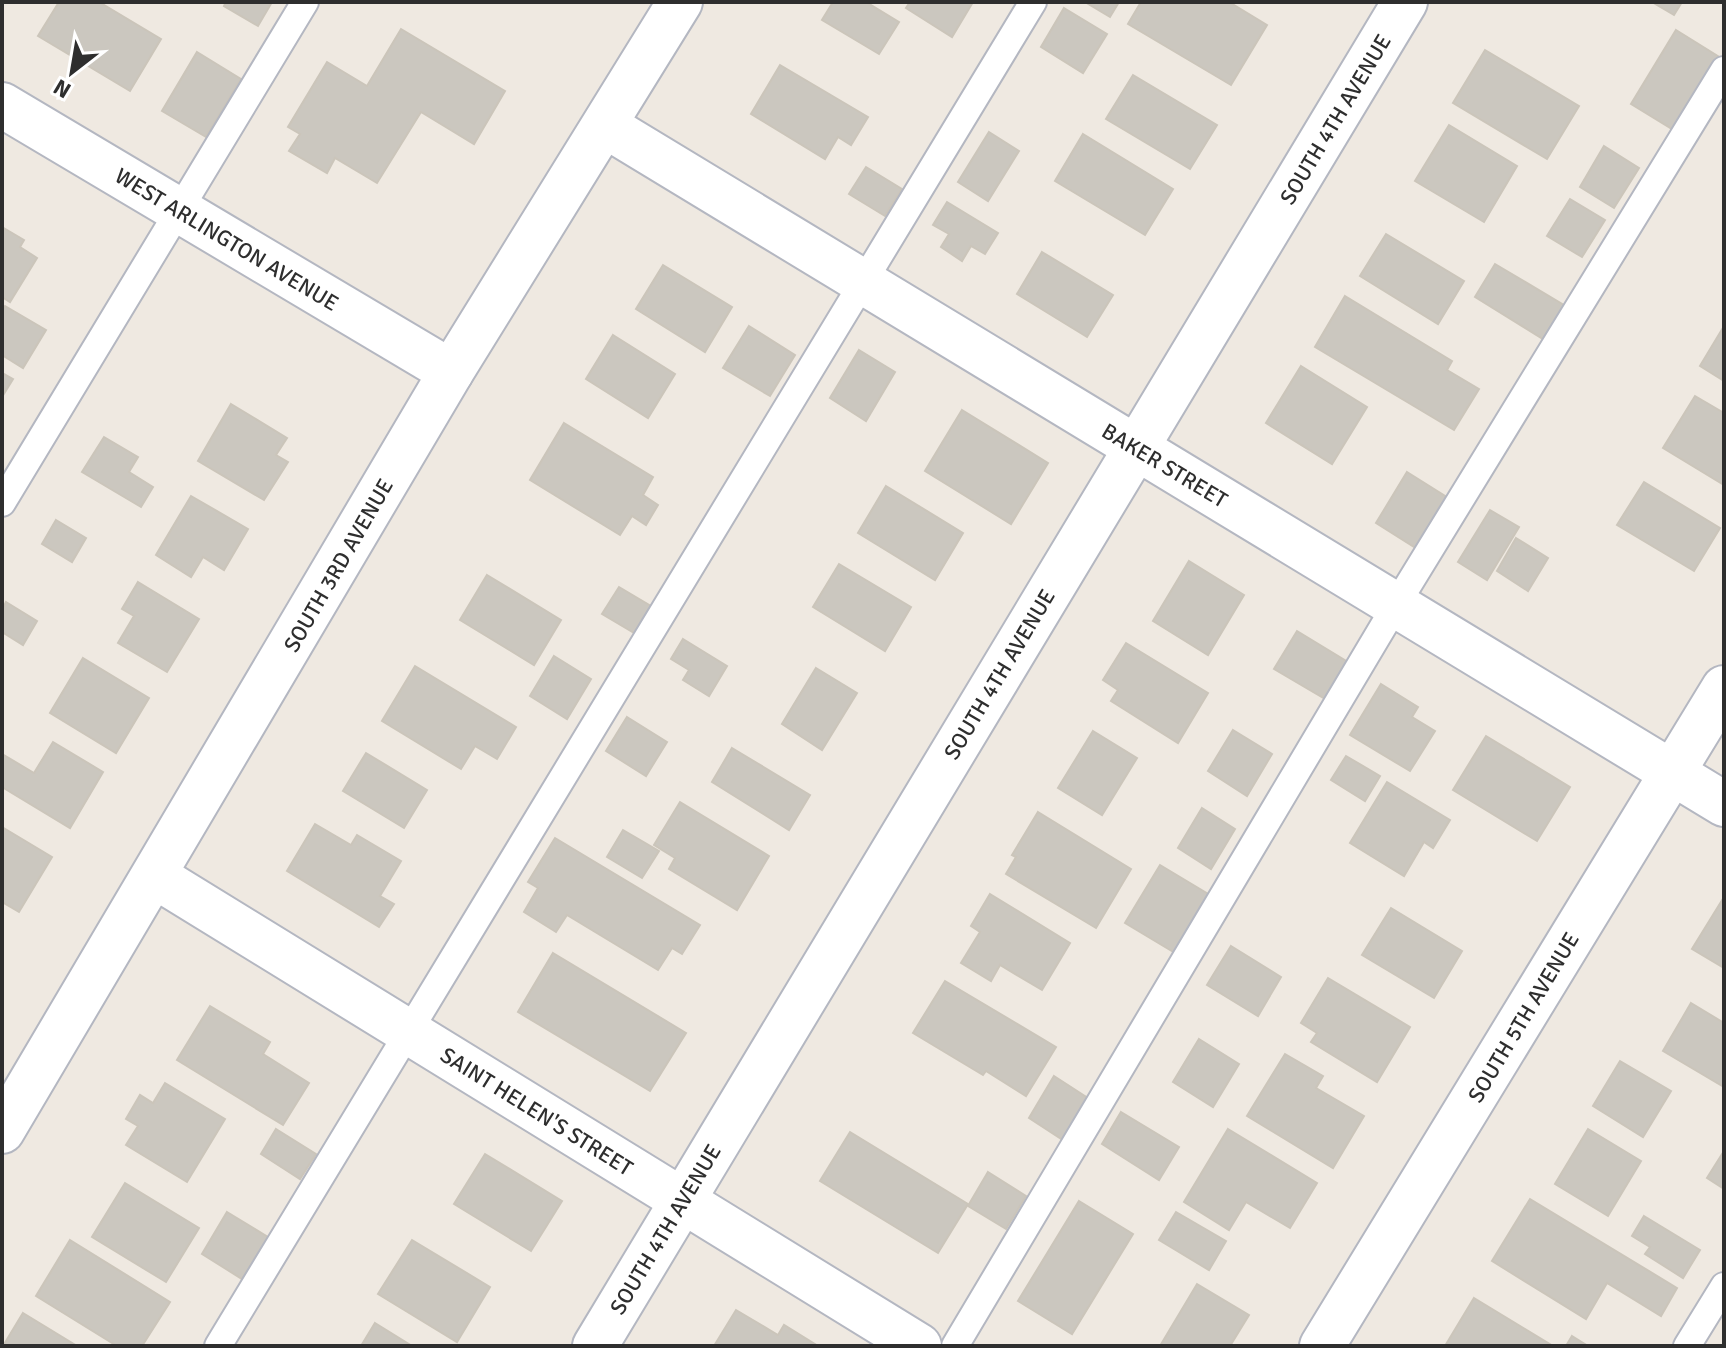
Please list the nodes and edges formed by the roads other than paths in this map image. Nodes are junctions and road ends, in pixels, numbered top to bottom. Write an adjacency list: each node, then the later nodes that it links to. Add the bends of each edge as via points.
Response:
1 (305, 2): 8 (lane)
2 (680, 2): 7 (street, SOUTH 3RD AVENUE)
3 (1033, 2): 9 (lane)
4 (1405, 2): 11 (street, SOUTH 4TH AVENUE)
5 (1724, 70): 13 (lane)
6 (2, 105): 8 (street, WEST ARLINGTON AVENUE)
7 (606, 126): 9 (street, BAKER STREET); 10 (street, SOUTH 3RD AVENUE)
8 (179, 210): 10 (street, WEST ARLINGTON AVENUE); 12 (lane)
9 (863, 282): 11 (street, BAKER STREET); 18 (lane)
10 (451, 372): 17 (street, SOUTH 3RD AVENUE)
11 (1136, 447): 13 (street, BAKER STREET); 20 (street, SOUTH 4TH AVENUE)
12 (2, 503)
13 (1396, 605): 15 (street, BAKER STREET); 25 (lane)
14 (1724, 688): 15 (street, SOUTH 5TH AVENUE)
15 (1671, 772): 16 (street, BAKER STREET); 26 (street, SOUTH 5TH AVENUE)
16 (1724, 804)
17 (155, 876): 18 (street, SAINT HELEN'S STREET); 19 (street, SOUTH 3RD AVENUE)
18 (409, 1032): 20 (street, SAINT HELEN'S STREET); 22 (lane)
19 (2, 1131)
20 (682, 1200): 23 (street, SOUTH 4TH AVENUE); 24 (street, SAINT HELEN'S STREET)
21 (1724, 1286): 27 (lane)
22 (218, 1346)
23 (595, 1346)
24 (919, 1346)
25 (955, 1346)
26 (1322, 1346)
27 (1687, 1346)

